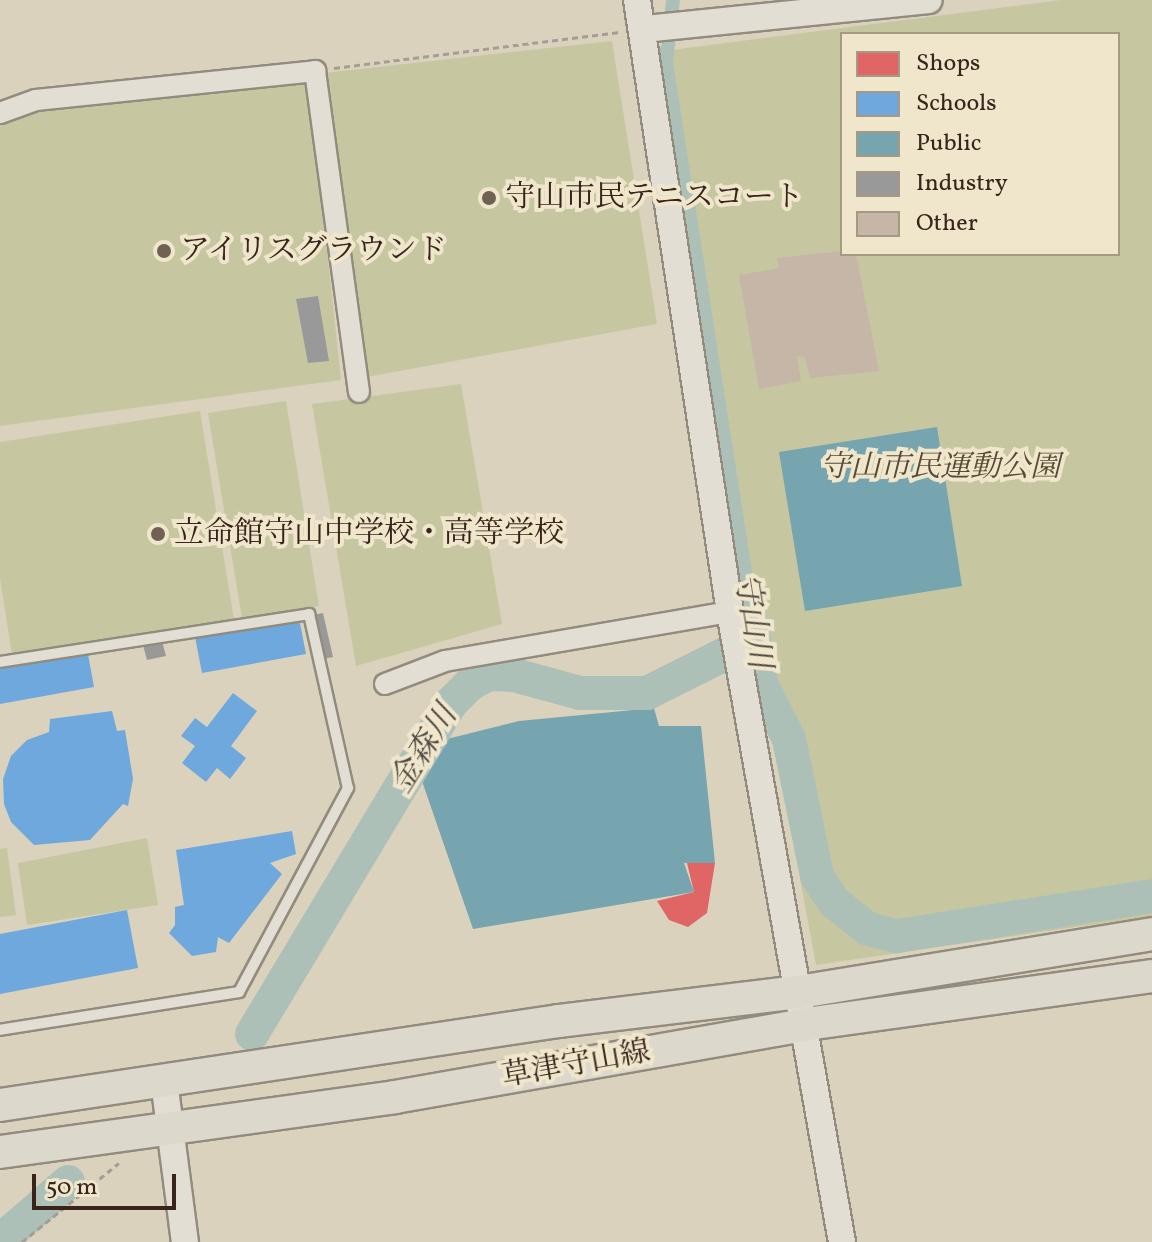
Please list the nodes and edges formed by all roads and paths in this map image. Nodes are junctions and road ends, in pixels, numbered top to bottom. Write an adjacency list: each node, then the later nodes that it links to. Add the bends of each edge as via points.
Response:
1 (637, 0): 3 (street)
2 (929, 0): 3 (street)
3 (644, 29): 4 (path); 7 (street)
4 (315, 71): 5 (street, via 36,100); 6 (street)
5 (0, 113)
6 (359, 392)
7 (732, 622): 9 (street, via 445,661); 12 (street)
8 (0, 662): 14 (lane, via 309,614 348,788 239,992)
9 (385, 684)
10 (1152, 934): 12 (main road, 草津守山線)
11 (1152, 976): 13 (main road, 草津守山線)
12 (799, 992): 13 (street); 15 (main road, 草津守山線)
13 (807, 1024): 17 (main road, 草津守山線, via 395,1097); 22 (street)
14 (0, 1030)
15 (164, 1081): 16 (main road, 草津守山線); 17 (street)
16 (0, 1105)
17 (169, 1128): 18 (main road, 草津守山線); 21 (street)
18 (0, 1152)
19 (126, 1153): 20 (path)
20 (22, 1242)
21 (185, 1242)
22 (842, 1242)

